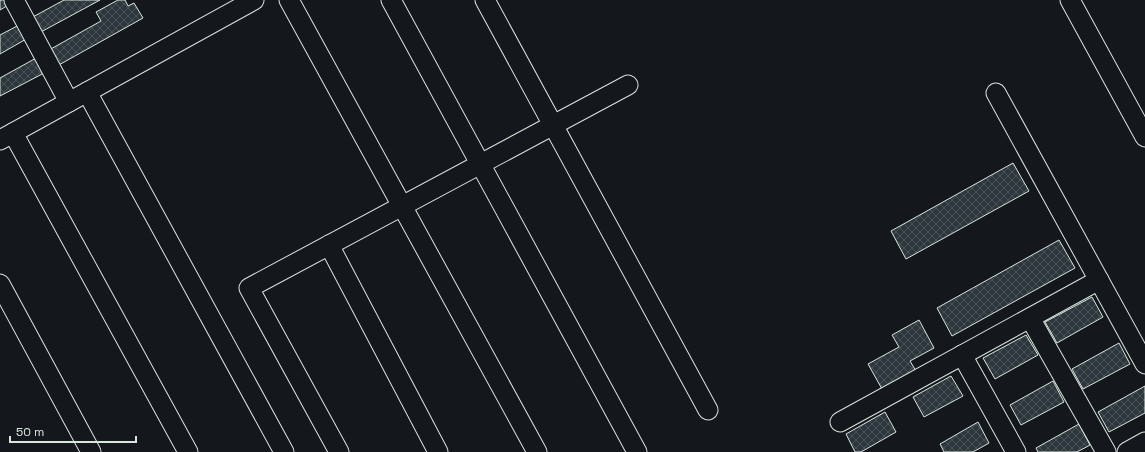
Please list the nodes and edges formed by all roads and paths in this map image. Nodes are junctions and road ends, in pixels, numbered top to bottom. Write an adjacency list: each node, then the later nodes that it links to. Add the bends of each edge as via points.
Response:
1 (14, 0): 10 (street)
2 (254, 0): 8 (street)
3 (289, 0): 15 (street)
4 (392, 0): 14 (street)
5 (485, 0): 11 (street)
6 (1070, 0): 13 (street)
7 (628, 84): 11 (street)
8 (87, 92): 10 (street); 27 (street)
9 (996, 93): 17 (street)
10 (69, 102): 12 (street)
11 (553, 125): 14 (street); 22 (street)
12 (7, 136): 26 (street)
13 (1145, 137)
14 (481, 164): 15 (street); 31 (street)
15 (402, 206): 16 (street); 30 (street)
16 (329, 246): 28 (street, via 249,288); 29 (street)
17 (1099, 280): 19 (street); 21 (street)
18 (0, 284): 25 (street)
19 (1030, 318): 20 (street); 33 (street)
20 (962, 355): 23 (street); 32 (street)
21 (1145, 364)
22 (708, 410)
23 (840, 422)
24 (1145, 442): 34 (street)
25 (91, 452)
26 (188, 452)
27 (284, 452)
28 (339, 452)
29 (438, 452)
30 (538, 452)
31 (637, 452)
32 (1016, 452)
33 (1106, 452)
34 (1127, 452)

